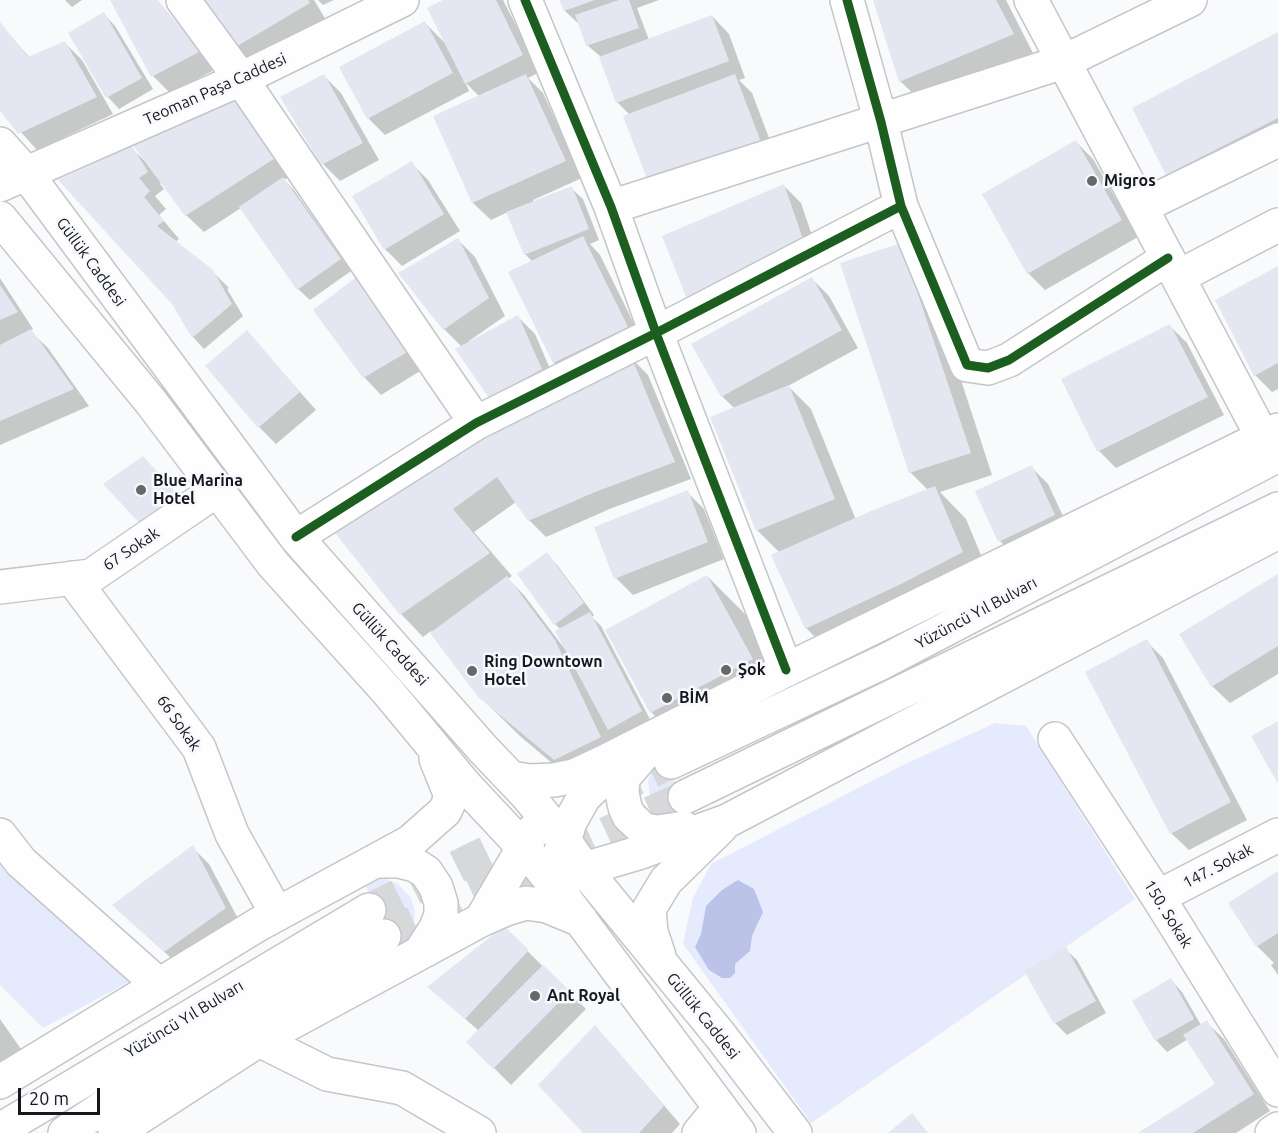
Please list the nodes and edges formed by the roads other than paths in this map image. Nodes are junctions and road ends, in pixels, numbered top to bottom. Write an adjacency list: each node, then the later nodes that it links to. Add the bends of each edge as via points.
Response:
1 (183, 0): 8 (main road)
2 (402, 0): 8 (main road, Teoman Paşa Caddesi)
3 (525, 0): 14 (main road)
4 (847, 0): 9 (main road)
5 (1031, 0): 7 (main road)
6 (1190, 0): 7 (main road)
7 (1063, 62): 9 (main road); 15 (main road)
8 (241, 79): 12 (main road, Teoman Paşa Caddesi); 20 (main road)
9 (881, 122): 13 (main road); 14 (main road)
10 (1278, 140): 15 (main road)
11 (0, 144): 12 (main road, Güllük Caddesi)
12 (13, 179): 25 (main road, Güllük Caddesi)
13 (901, 206): 18 (main road, via 967,365 988,368 1009,360); 19 (main road)
14 (611, 207): 19 (main road)
15 (1141, 207): 18 (main road)
16 (0, 218): 22 (main road, Güllük Caddesi)
17 (1278, 225): 18 (main road)
18 (1173, 267): 21 (main road)
19 (656, 333): 20 (main road); 28 (main road)
20 (476, 423): 25 (main road)
21 (1273, 440): 28 (main road); 31 (main road, Yüzüncü Yıl Bulvarı, via 883,662)
22 (218, 490): 26 (main road, 67 Sokak, via 91,576); 30 (main road, Güllük Caddesi, via 273,564)
23 (1278, 509): 32 (main road)
24 (1278, 532): 35 (main road)
25 (296, 537): 33 (main road, Güllük Caddesi)
26 (72, 578): 27 (main road, 67 Sokak); 44 (main road, 66 Sokak, via 199,748 232,834)
27 (0, 587)
28 (786, 670): 31 (main road)
29 (1055, 740): 43 (main road, 150. Sokak)
30 (428, 741): 34 (main road, Güllük Caddesi); 38 (main road, via 450,800 445,811)
31 (657, 746): 33 (main road, via 584,797 570,822); 33 (main road, via 574,776 529,781); 35 (main road, via 632,765 623,778 622,793 629,816 644,830 658,832)
32 (685, 797)
33 (536, 807): 34 (main road); 39 (main road); 41 (main road, Güllük Caddesi); 42 (main road)
34 (489, 811): 38 (main road, via 456,829); 39 (main road, Güllük Caddesi)
35 (727, 821): 41 (main road); 48 (main road, via 666,881 649,909)
36 (0, 835): 49 (main road, via 21,862)
37 (1278, 835): 43 (main road, 147. Sokak)
38 (410, 842): 40 (main road)
39 (523, 847): 42 (main road, Güllük Caddesi); 45 (main road)
40 (375, 861): 44 (main road); 47 (main road, via 415,866 426,872 436,887 441,915)
41 (584, 869): 42 (main road); 48 (main road, Güllük Caddesi)
42 (553, 883): 46 (main road, Güllük Caddesi)
43 (1158, 897): 52 (main road, 150. Sokak)
44 (277, 914): 49 (main road)
45 (481, 920): 46 (main road, via 526,903 547,906); 47 (main road)
46 (581, 920): 53 (main road, Güllük Caddesi)
47 (420, 953): 50 (main road)
48 (661, 964): 59 (main road, Güllük Caddesi)
49 (158, 984): 51 (main road)
50 (260, 1040): 57 (main road); 58 (main road, via 327,1074 402,1088)
51 (0, 1082)
52 (1278, 1090)
53 (719, 1125)
54 (1278, 1129): 60 (main road)
55 (0, 1130): 56 (main road, Yüzüncü Yıl Bulvarı, via 376,923)
56 (65, 1133)
57 (115, 1133)
58 (479, 1133)
59 (795, 1133)
60 (1272, 1133)

